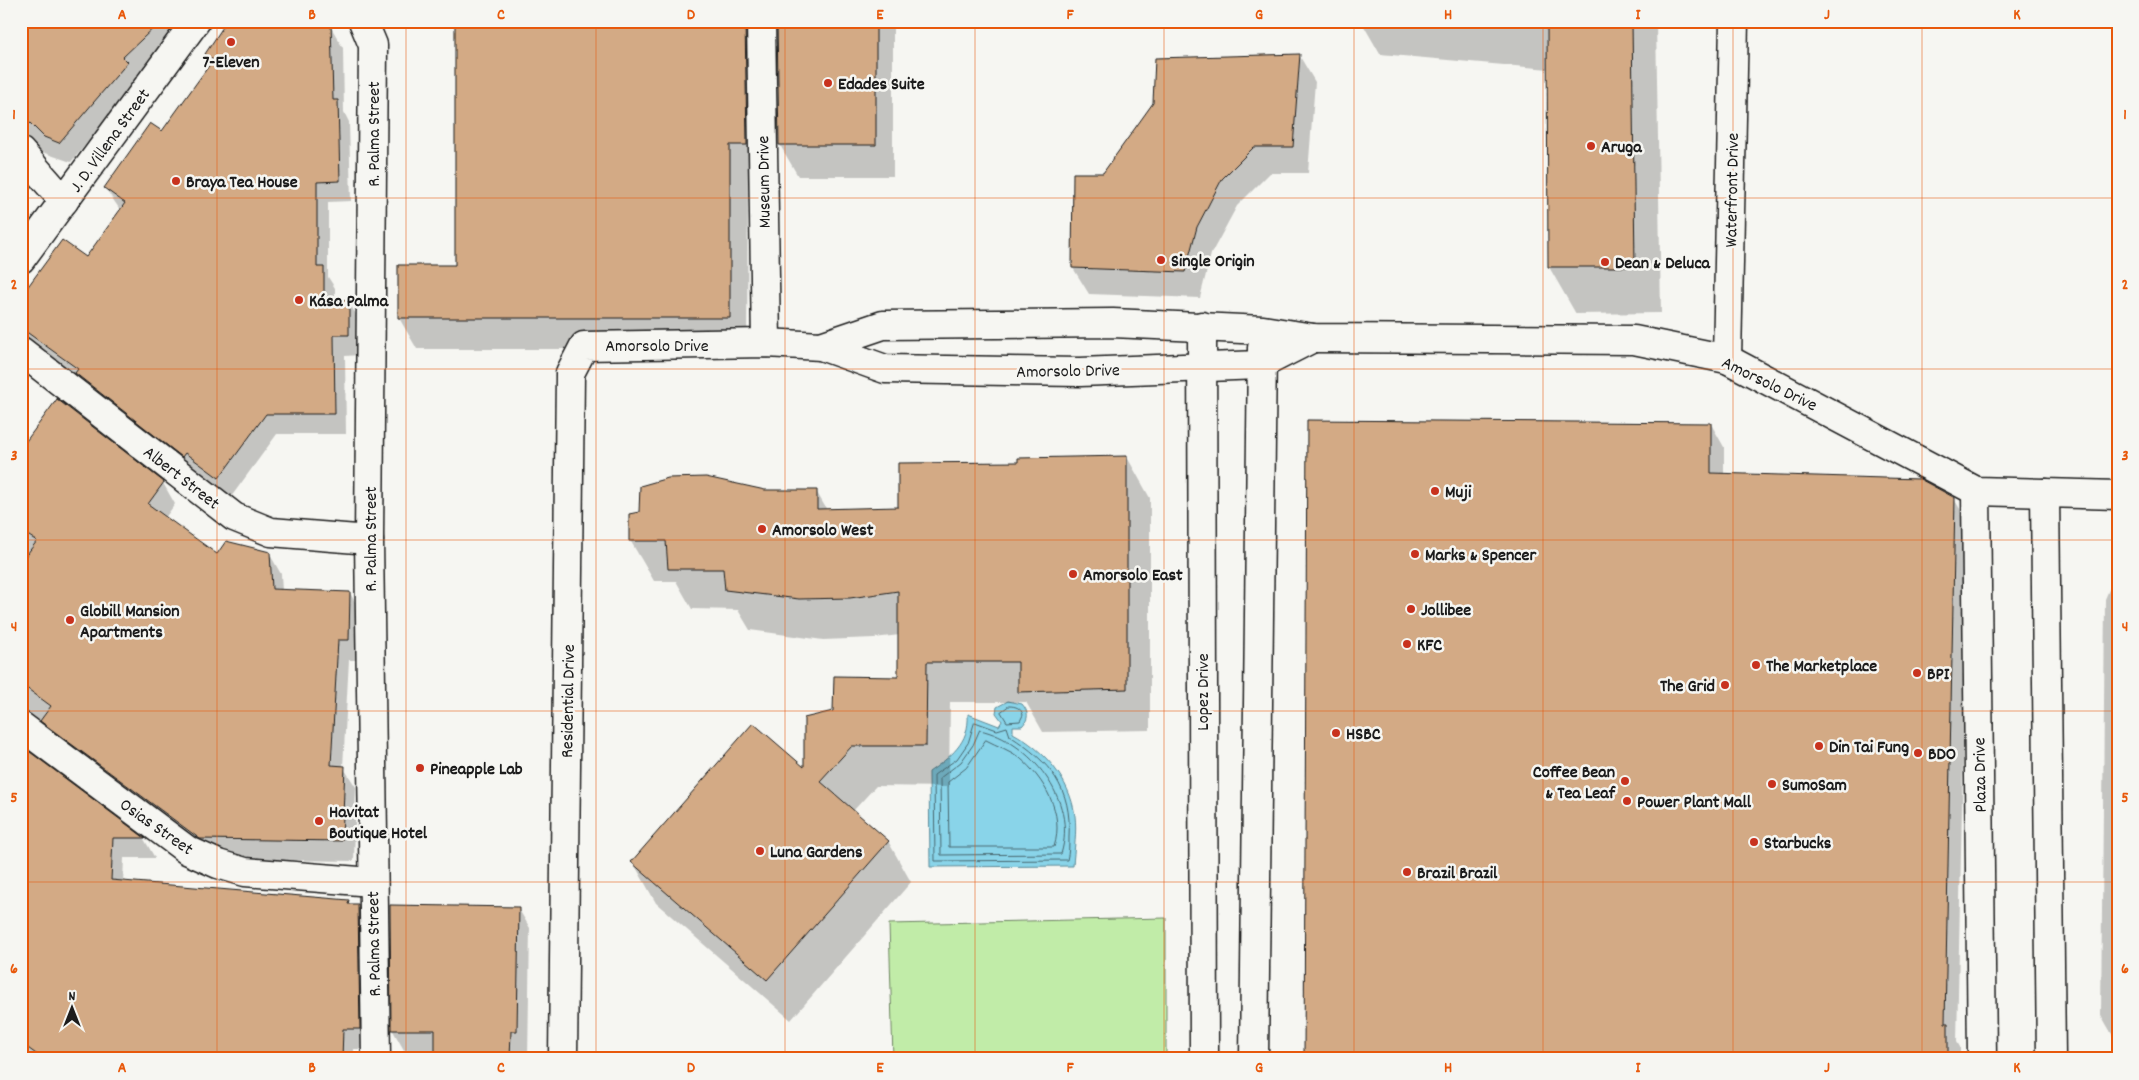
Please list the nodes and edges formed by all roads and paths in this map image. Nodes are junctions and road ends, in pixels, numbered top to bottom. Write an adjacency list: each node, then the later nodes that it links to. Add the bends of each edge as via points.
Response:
1 (196, 21): 6 (street, J. D. Villena Street)
2 (363, 21): 21 (street, R. Palma Street, via 374,45)
3 (761, 21): 11 (street, Museum Drive)
4 (1734, 21): 15 (street, Waterfront Drive)
5 (21, 152): 6 (street)
6 (64, 201): 7 (street, J. D. Villena Street)
7 (21, 259)
8 (1202, 326): 9 (street, Amorsolo Drive); 13 (street, Amorsolo Drive, via 1113,323 883,325); 17 (street, Lopez Drive)
9 (1263, 330): 10 (street, Amorsolo Drive); 16 (street)
10 (1313, 338): 15 (street, Amorsolo Drive, via 1634,340); 16 (street, Amorsolo Drive)
11 (766, 343): 12 (street, Amorsolo Drive); 13 (street, Amorsolo Drive)
12 (584, 346): 25 (street, Residential Drive, via 570,373)
13 (821, 346): 17 (street, Amorsolo Drive, via 885,369 1080,372)
14 (21, 351): 21 (street, Albert Street, via 234,517 271,532)
15 (1727, 359): 18 (street, Amorsolo Drive)
16 (1260, 365): 17 (street, Amorsolo Drive); 27 (street)
17 (1201, 369): 26 (street, Lopez Drive)
18 (1976, 491): 19 (street, Amorsolo Drive); 28 (street, Plaza Drive)
19 (2045, 492): 20 (street, Amorsolo Drive); 29 (street)
20 (2118, 495)
21 (369, 540): 23 (street, R. Palma Street)
22 (21, 726): 23 (street, Osias Street, via 187,850 218,864 245,872)
23 (372, 882): 24 (street, R. Palma Street)
24 (376, 1059)
25 (563, 1059)
26 (1204, 1059)
27 (1254, 1059)
28 (1982, 1059)
29 (2051, 1059)

